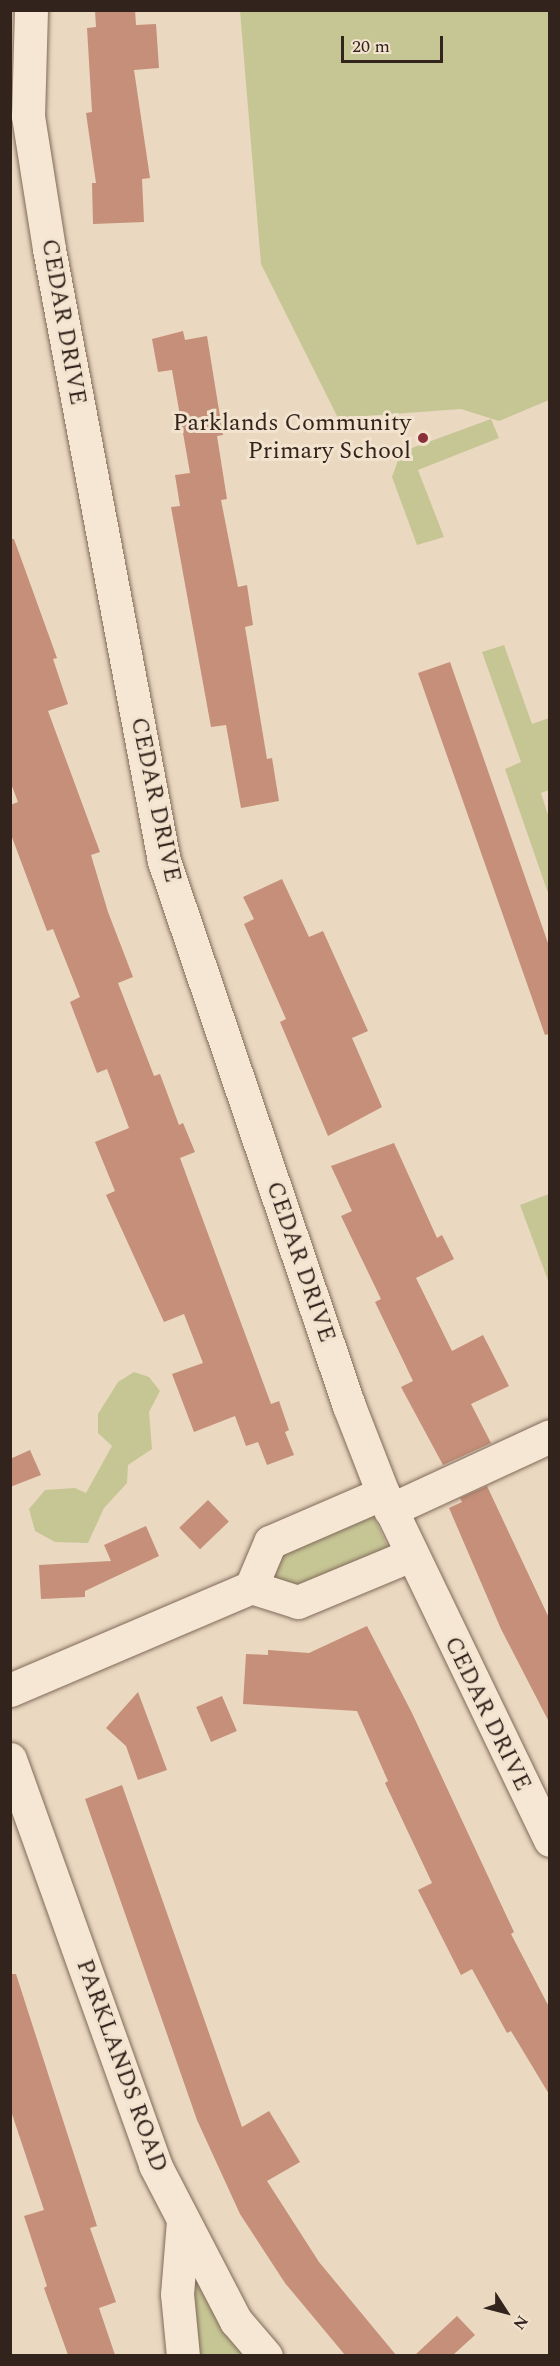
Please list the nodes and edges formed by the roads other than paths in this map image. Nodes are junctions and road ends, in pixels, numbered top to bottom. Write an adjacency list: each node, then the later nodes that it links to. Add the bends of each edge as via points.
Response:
1 (31, 10): 2 (street, CEDAR DRIVE)
2 (19, 117): 4 (street, CEDAR DRIVE, via 51,261 164,861 345,1395)
3 (549, 1436): 4 (street)
4 (386, 1502): 5 (street, CEDAR DRIVE); 6 (street, via 270,1542)
5 (411, 1555): 6 (street, via 298,1602); 9 (street, CEDAR DRIVE)
6 (251, 1587): 7 (street)
7 (10, 1690)
8 (10, 1758): 10 (street, PARKLANDS ROAD, via 155,2165)
9 (549, 1840)
10 (183, 2221): 11 (street, via 177,2294); 12 (street, PARKLANDS ROAD, via 236,2321)
11 (183, 2355)
12 (267, 2355)

